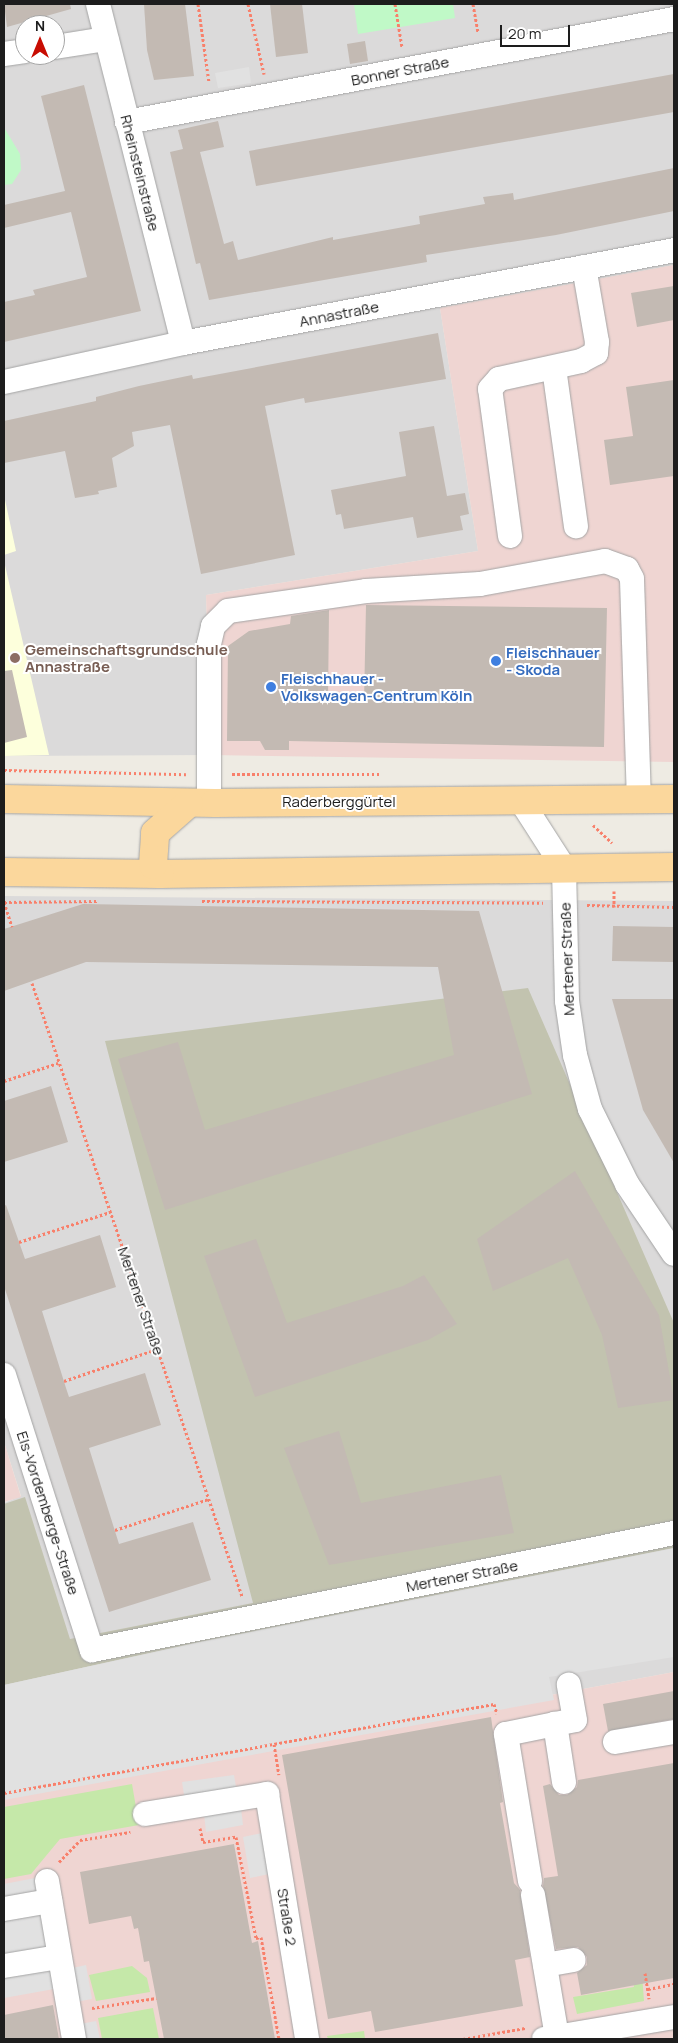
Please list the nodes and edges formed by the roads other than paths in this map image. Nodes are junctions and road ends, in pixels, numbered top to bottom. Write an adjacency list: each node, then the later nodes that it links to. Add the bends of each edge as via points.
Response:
1 (98, 4): 3 (street, Rheinsteinstraße)
2 (672, 14): 5 (street, Bonner Straße, via 481,55)
3 (106, 39): 4 (street); 5 (street, Rheinsteinstraße)
4 (65, 45)
5 (127, 122): 8 (street, Rheinsteinstraße)
6 (674, 250): 7 (street, Annastraße)
7 (584, 267): 8 (street, Annastraße); 9 (street, via 597,350 587,359)
8 (183, 343): 10 (street, Annastraße)
9 (554, 368): 11 (street); 12 (street, via 499,378 490,389)
10 (4, 382)
11 (576, 526)
12 (510, 536)
13 (4, 799): 17 (main road, Raderberggürtel)
14 (674, 799): 15 (main road, Raderberggürtel)
15 (639, 800): 16 (main road, Raderberggürtel); 17 (street, via 632,579 627,570 604,561 480,584 366,591 228,611 213,626 210,644 209,774)
16 (521, 801): 17 (main road, Raderberggürtel); 19 (street)
17 (199, 803): 21 (main road, via 155,833 153,865)
18 (674, 867): 19 (main road)
19 (564, 868): 21 (main road); 22 (street, Mertener Straße, via 567,1001 575,1055 590,1108 627,1184)
20 (4, 872): 21 (main road)
21 (160, 874)
22 (674, 1254)
23 (4, 1375): 25 (street, Els-Vordemberge-Straße)
24 (674, 1533): 25 (street, Mertener Straße)
25 (92, 1650)
26 (568, 1685): 27 (street, via 575,1720)
27 (555, 1724): 30 (street); 35 (street, via 506,1734)
28 (674, 1732): 29 (street)
29 (615, 1742)
30 (564, 1782)
31 (140, 1823): 41 (street, Straße 2, via 197,1805 267,1794)
32 (4, 1909): 33 (street, via 48,1891)
33 (59, 1957): 36 (street); 40 (street)
34 (574, 1960): 35 (street)
35 (545, 1965): 38 (street)
36 (4, 1966)
37 (674, 2017): 39 (street)
38 (552, 2033): 39 (street)
39 (588, 2036)
40 (74, 2039)
41 (307, 2039)

